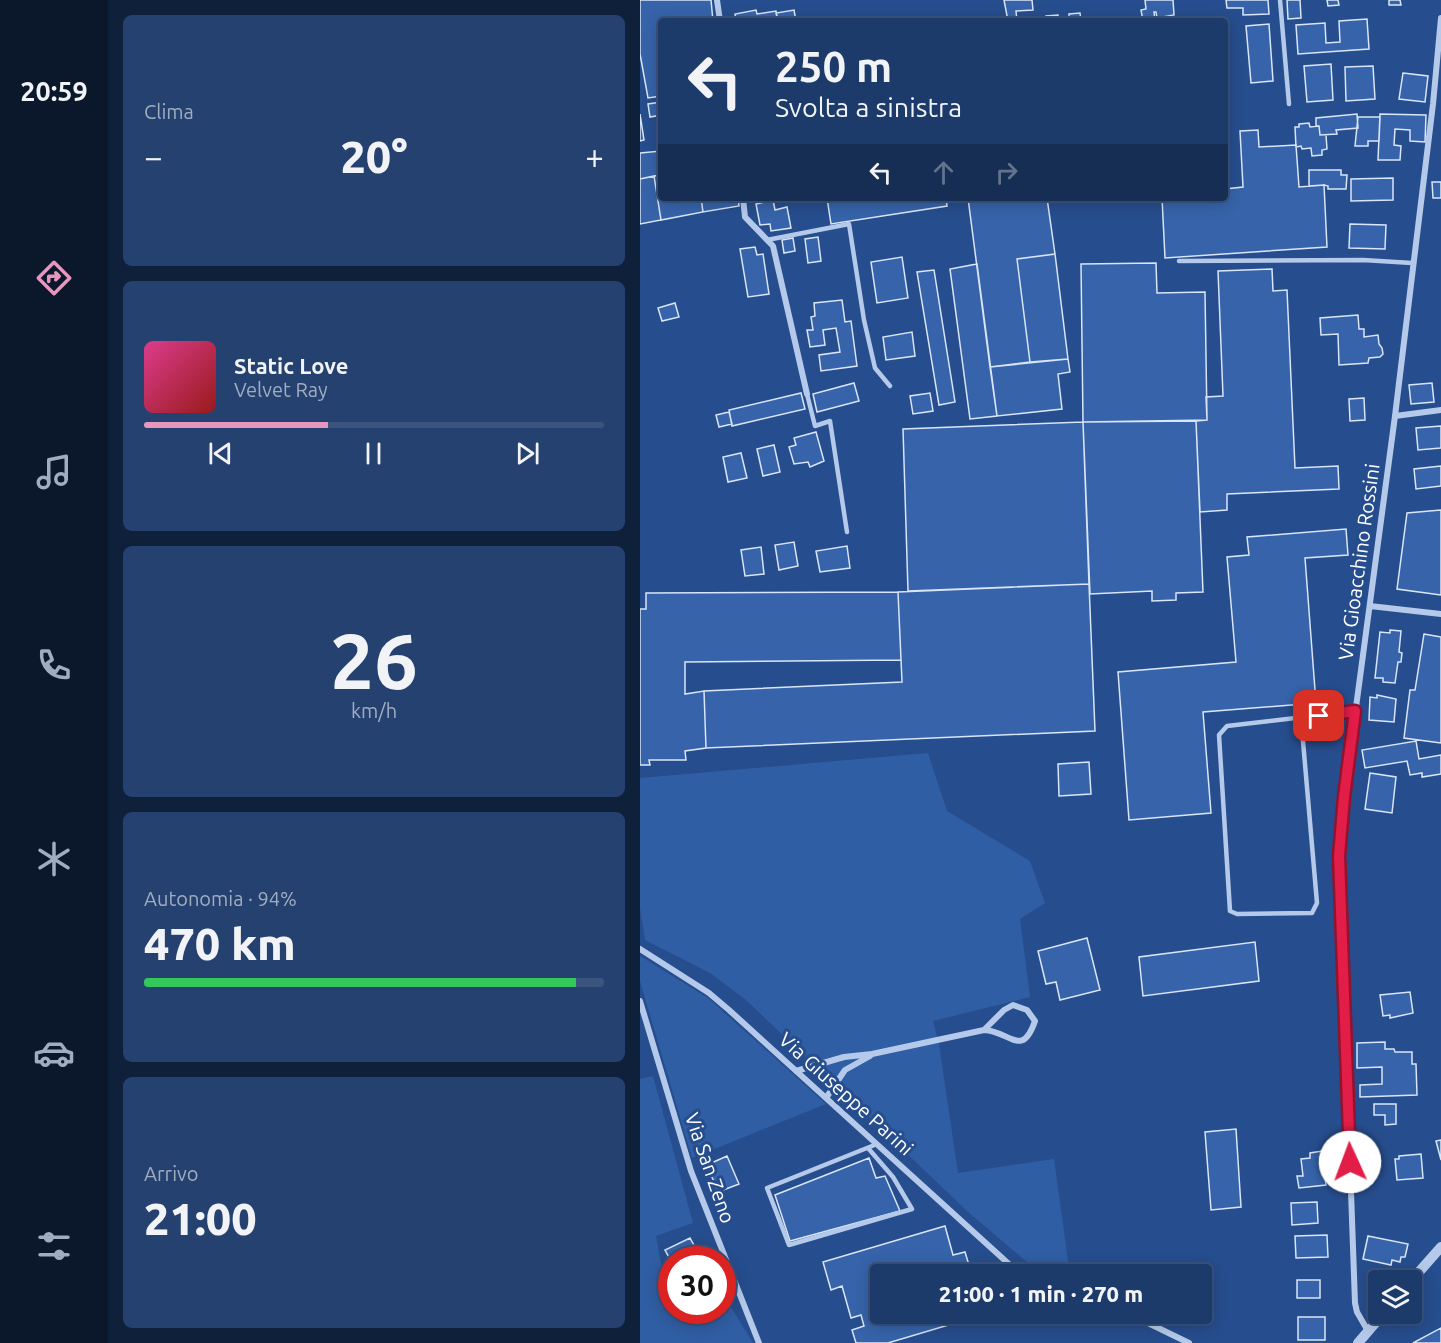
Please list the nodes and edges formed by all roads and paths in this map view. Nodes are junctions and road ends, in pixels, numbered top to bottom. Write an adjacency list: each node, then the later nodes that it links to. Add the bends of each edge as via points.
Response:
1 (717, 0): 3 (street)
2 (1280, 0): 5 (lane)
3 (720, 18)
4 (1441, 18): 6 (street, Via Gioacchino Rossini)
5 (1288, 104)
6 (1433, 104): 7 (lane); 11 (street, Via Gioacchino Rossini)
7 (1441, 104)
8 (743, 201): 9 (street, via 745,217)
9 (767, 240): 12 (lane, via 849,224 875,368); 13 (street, via 773,246)
10 (1179, 261): 11 (lane)
11 (1412, 263): 15 (street, Via Gioacchino Rossini)
12 (890, 386)
13 (807, 394): 16 (lane, via 815,426 830,421)
14 (1441, 410): 15 (street)
15 (1395, 416): 17 (street, Via Gioacchino Rossini)
16 (847, 532)
17 (1370, 606): 18 (street); 19 (street, Via Gioacchino Rossini)
18 (1441, 614)
19 (1355, 711): 20 (lane); 34 (street, Via Gioacchino Rossini, via 1339,856 1355,1303)
20 (1301, 718): 20 (lane, via 1227,726 1219,735 1230,911 1237,914 1312,913 1317,903)
21 (640, 949): 25 (street, Via Giuseppe Parini, via 709,993)
22 (640, 1001): 35 (street, Via San Zeno, via 691,1171)
23 (984, 1030): 23 (street, via 996,1030 1013,1041 1024,1040 1031,1035 1035,1021 1027,1010 1013,1005); 24 (street)
24 (872, 1054): 25 (street, via 844,1057); 26 (street, via 846,1070)
25 (796, 1071): 26 (street, Via Giuseppe Parini)
26 (826, 1098): 27 (street, Via Giuseppe Parini)
27 (877, 1144): 28 (lane); 30 (street, Via Giuseppe Parini)
28 (868, 1148): 28 (lane, via 767,1188 789,1245 912,1209 893,1177)
29 (1441, 1247): 31 (street)
30 (1009, 1264)
31 (1421, 1270)
32 (1150, 1324): 36 (street)
33 (1374, 1324): 34 (street)
34 (1368, 1331): 37 (street)
35 (759, 1343)
36 (1189, 1343)
37 (1358, 1343)

